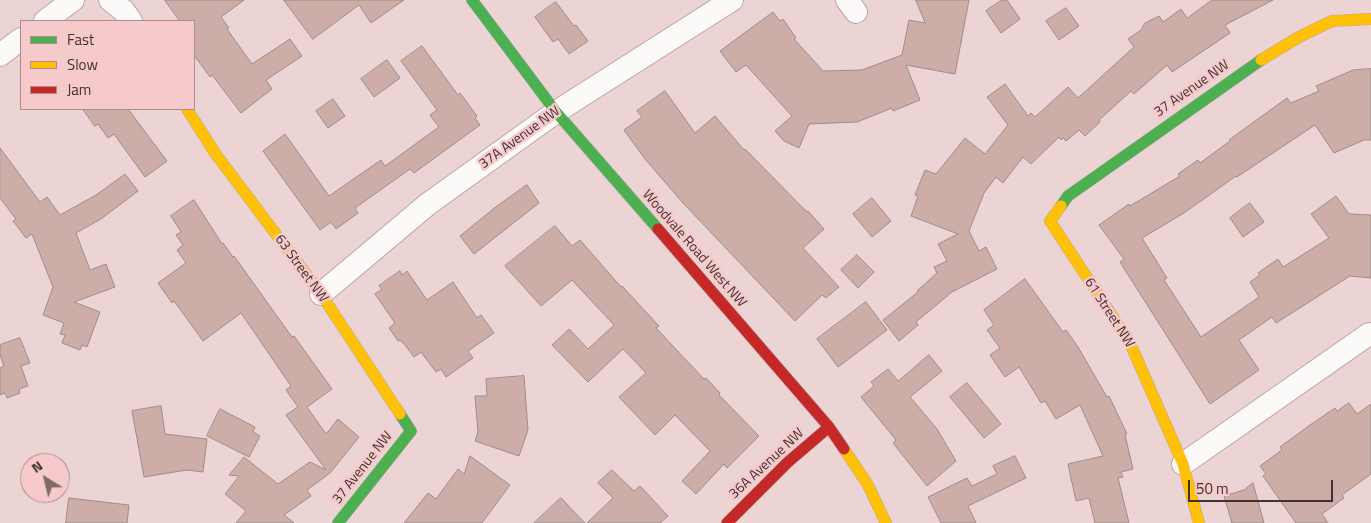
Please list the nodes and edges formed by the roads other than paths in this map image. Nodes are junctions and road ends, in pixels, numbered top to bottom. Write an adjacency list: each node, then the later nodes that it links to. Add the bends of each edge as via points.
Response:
1 (73, 0): 6 (street)
2 (110, 0): 7 (street, via 124,10)
3 (472, 0): 11 (street, Woodvale Road West NW)
4 (732, 0): 11 (street, 37A Avenue NW)
5 (1371, 19): 12 (street, 37 Avenue NW, via 1332,22 1270,54 1068,196)
6 (46, 20)
7 (130, 20)
8 (20, 40): 9 (street)
9 (0, 55)
10 (188, 110): 13 (street, 63 Street NW)
11 (556, 112): 13 (street, 37A Avenue NW, via 428,204); 15 (street, Woodvale Road West NW)
12 (1050, 221): 17 (street, 61 Street NW, via 1062,244 1130,343)
13 (321, 294): 16 (street, 63 Street NW)
14 (1369, 334): 17 (street)
15 (829, 427): 19 (street, 36A Avenue NW, via 788,462); 20 (street, Woodvale Road West NW, via 854,463)
16 (411, 431): 18 (street, 37 Avenue NW)
17 (1183, 464): 21 (street, 61 Street NW)
18 (338, 523)
19 (727, 523)
20 (886, 523)
21 (1199, 523)

